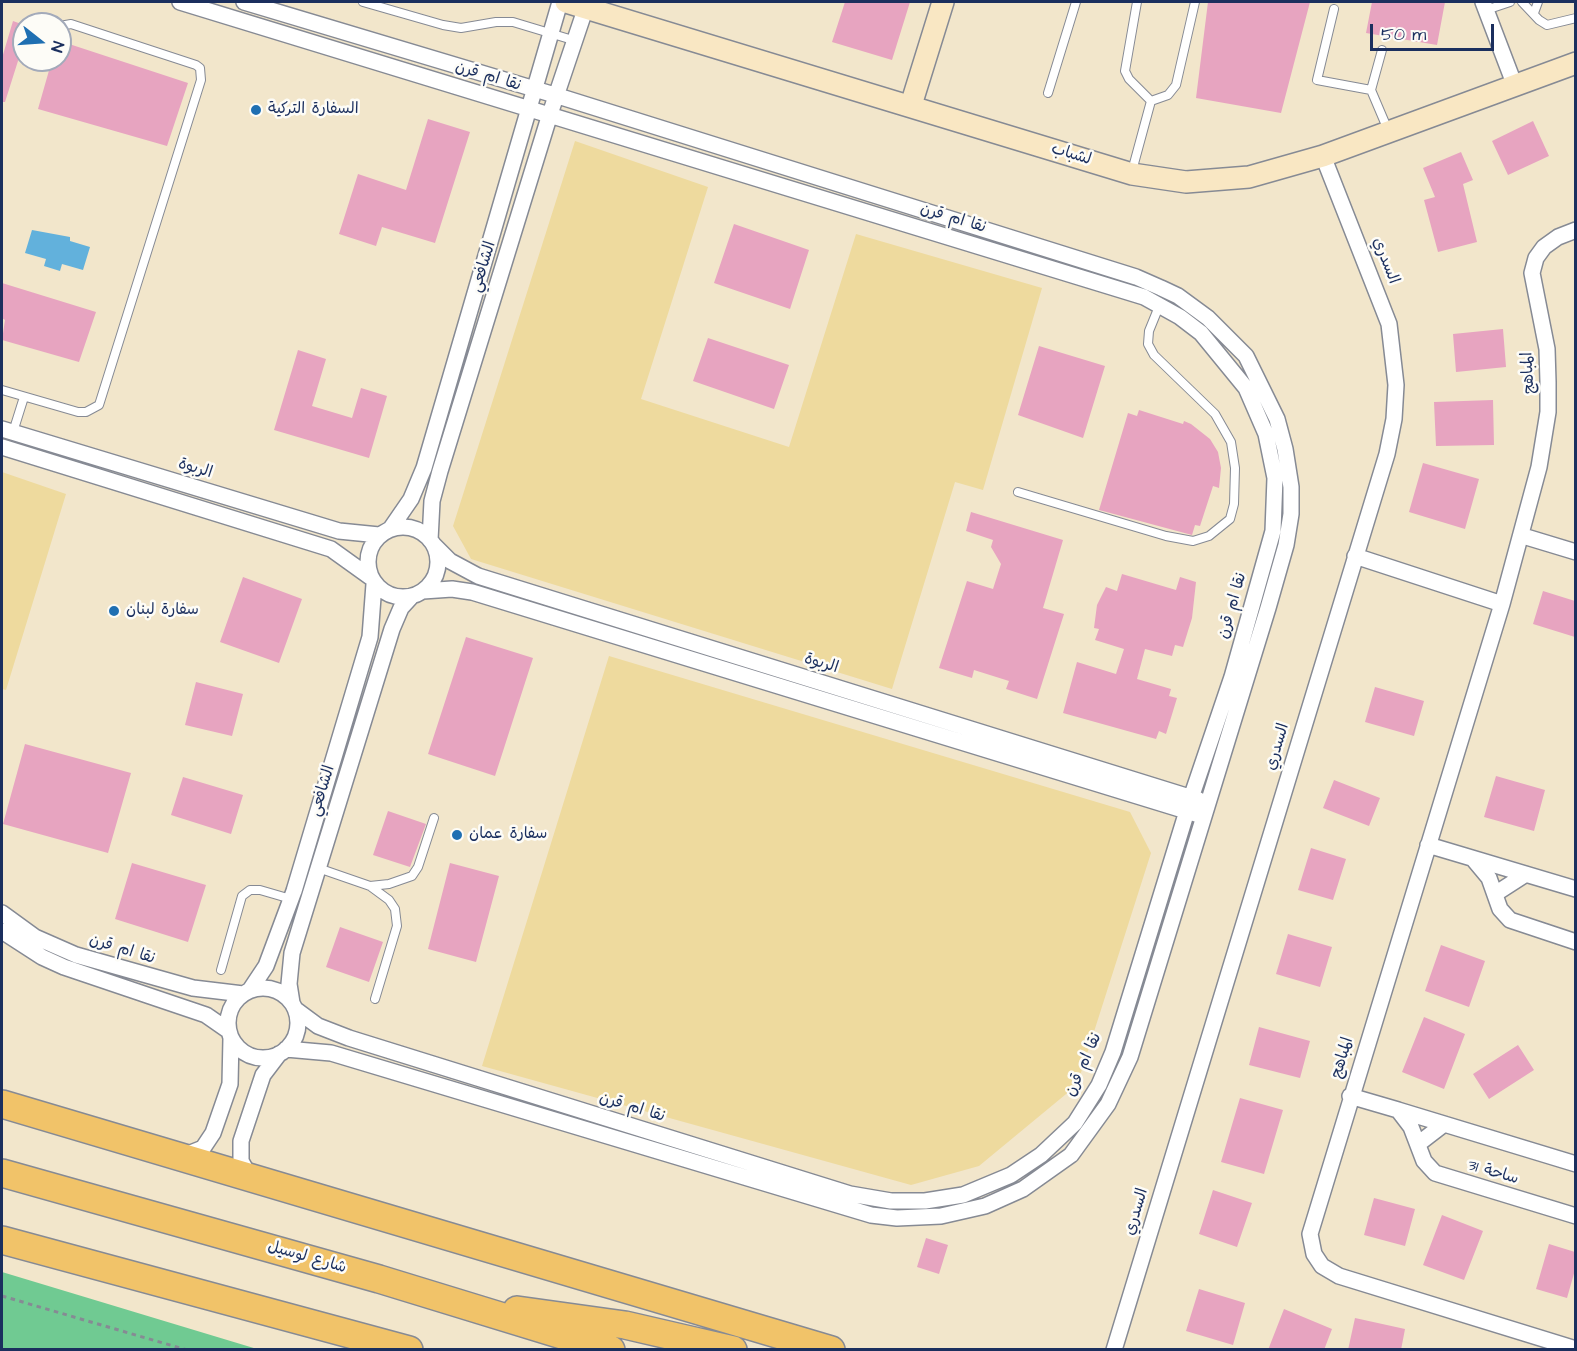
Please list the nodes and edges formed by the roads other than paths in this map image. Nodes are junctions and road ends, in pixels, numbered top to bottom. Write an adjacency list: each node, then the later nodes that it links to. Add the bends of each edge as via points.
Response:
1 (180, 2): 29 (street, نقا ام قرن)
2 (244, 2): 23 (street, نقا ام قرن)
3 (363, 2): 18 (lane, via 452,27 513,22)
4 (561, 2): 18 (street, الشافعي)
5 (943, 2): 28 (street)
6 (1076, 2): 25 (lane)
7 (1137, 2): 27 (lane, via 1125,70)
8 (1195, 2): 27 (lane, via 1176,85 1168,95)
9 (1510, 2): 13 (lane)
10 (1522, 2): 15 (lane)
11 (1538, 2): 15 (lane)
12 (576, 4): 19 (street, الشافعي); 28 (street, لشباب)
13 (1484, 6): 22 (street)
14 (1334, 9): 24 (lane, via 1317,80)
15 (1534, 13): 16 (lane, via 1547,25)
16 (1575, 18)
17 (72, 24): 37 (lane, via 196,65 201,80 99,405 78,412)
18 (552, 33): 19 (lane); 23 (street, الشافعي)
19 (576, 42): 26 (street, الشافعي)
20 (1382, 50): 24 (lane)
21 (1575, 63): 22 (street, لشباب)
22 (1515, 86): 31 (street, لشباب)
23 (535, 88): 26 (street, نقا ام قرن); 29 (street, الشافعي)
24 (1371, 90): 31 (lane)
25 (1048, 93)
26 (558, 96): 30 (street, الشافعي); 50 (street, نقا ام قرن, via 1136,277 1194,307 1238,346 1263,387 1282,435 1289,469 1291,514 1268,608)
27 (1151, 100): 33 (lane)
28 (911, 105): 33 (street, لشباب)
29 (531, 109): 30 (street, نقا ام قرن); 41 (street, الشافعي, via 424,468 411,499)
30 (550, 114): 35 (street, نقا ام قرن); 43 (street, الشافعي, via 440,471 432,501)
31 (1389, 131): 32 (street, لشباب)
32 (1323, 156): 33 (street, لشباب, via 1218,182); 45 (street, السدري, via 1385,314 1395,356 1394,418 1387,454)
33 (1132, 174)
34 (1575, 230): 42 (street, المباهج, via 1544,247 1532,273 1546,349 1548,412)
35 (1160, 304): 40 (lane, via 1148,344 1154,355 1215,414 1231,442 1235,468 1230,519 1209,536 1193,541); 49 (street, نقا ام قرن, via 1201,333 1246,388 1266,434 1275,478 1274,531 1232,677)
36 (2, 390): 37 (lane)
37 (24, 397): 38 (lane)
38 (7, 431): 41 (street, الربوة, via 339,531)
39 (2, 447): 46 (street, via 331,549)
40 (1018, 492)
41 (385, 532): 43 (street, via 412,528); 46 (street, via 368,554)
42 (1522, 536): 44 (street); 48 (street, المباهج)
43 (432, 542): 47 (street, via 437,554 436,575); 49 (street, الربوة, via 450,561 478,576)
44 (1575, 552)
45 (1355, 556): 48 (street); 86 (street, السدري)
46 (372, 580): 47 (street, via 391,596); 59 (street, الشافعي, via 370,637)
47 (418, 594): 49 (street, الربوة, via 452,589 472,592); 54 (street, الشافعي, via 401,609 392,629)
48 (1502, 604): 52 (street, المباهج)
49 (1189, 805): 50 (street, الربوة); 66 (street, نقا ام قرن, via 1113,1052 1089,1104 1065,1134 1029,1164 990,1185 945,1199 891,1201 850,1194 349,1038 318,1026)
50 (1205, 810): 68 (street, نقا ام قرن, via 1130,1057 1108,1104 1071,1155 1040,1179 1005,1198 965,1212 915,1218 871,1215 331,1053)
51 (434, 818): 56 (lane, via 412,876)
52 (1428, 845): 53 (street); 69 (street, المباهج)
53 (1471, 858): 55 (street); 58 (street, via 1489,878)
54 (318, 868): 56 (lane); 66 (street, الشافعي, via 292,952 289,984)
55 (1526, 874): 57 (street); 58 (street)
56 (370, 886): 65 (lane, via 389,900 397,915)
57 (1575, 890)
58 (1495, 894): 62 (street, via 1500,909 1510,920)
59 (291, 899): 63 (lane, via 260,890 250,890 242,896); 64 (street, الشافعي, via 266,966)
60 (2, 913): 64 (street, نقا ام قرن, via 35,938 76,955 193,988)
61 (2, 932): 67 (street, via 64,967 206,1015)
62 (1575, 942)
63 (221, 970)
64 (246, 992): 66 (street, via 268,988); 67 (street, via 230,1011)
65 (375, 999)
66 (293, 1006): 68 (street, via 297,1030)
67 (230, 1035): 68 (street, via 252,1057 271,1057); 74 (street, via 230,1084 213,1133 203,1148)
68 (283, 1052): 77 (street, via 263,1075 241,1141 241,1161)
69 (1350, 1096): 71 (street, ساحة 31); 81 (street, المباهج, via 1310,1234 1314,1254 1322,1266 1351,1280)
70 (2, 1104): 74 (highway)
71 (1398, 1110): 72 (street, ساحة 31); 73 (street, ساحة 31)
72 (1444, 1124): 73 (street); 75 (street, ساحة 31)
73 (1418, 1144): 78 (street, ساحة 31, via 1429,1169 1441,1177)
74 (180, 1157): 77 (highway)
75 (1575, 1164)
76 (2, 1173): 80 (highway, شارع لوسيل)
77 (254, 1181): 85 (highway)
78 (1575, 1216)
79 (2, 1240): 82 (highway)
80 (480, 1311): 83 (highway, شارع لوسيل); 84 (highway, via 555,1313)
81 (1575, 1349)
82 (409, 1350)
83 (611, 1350)
84 (733, 1350)
85 (831, 1350)
86 (1114, 1350)

